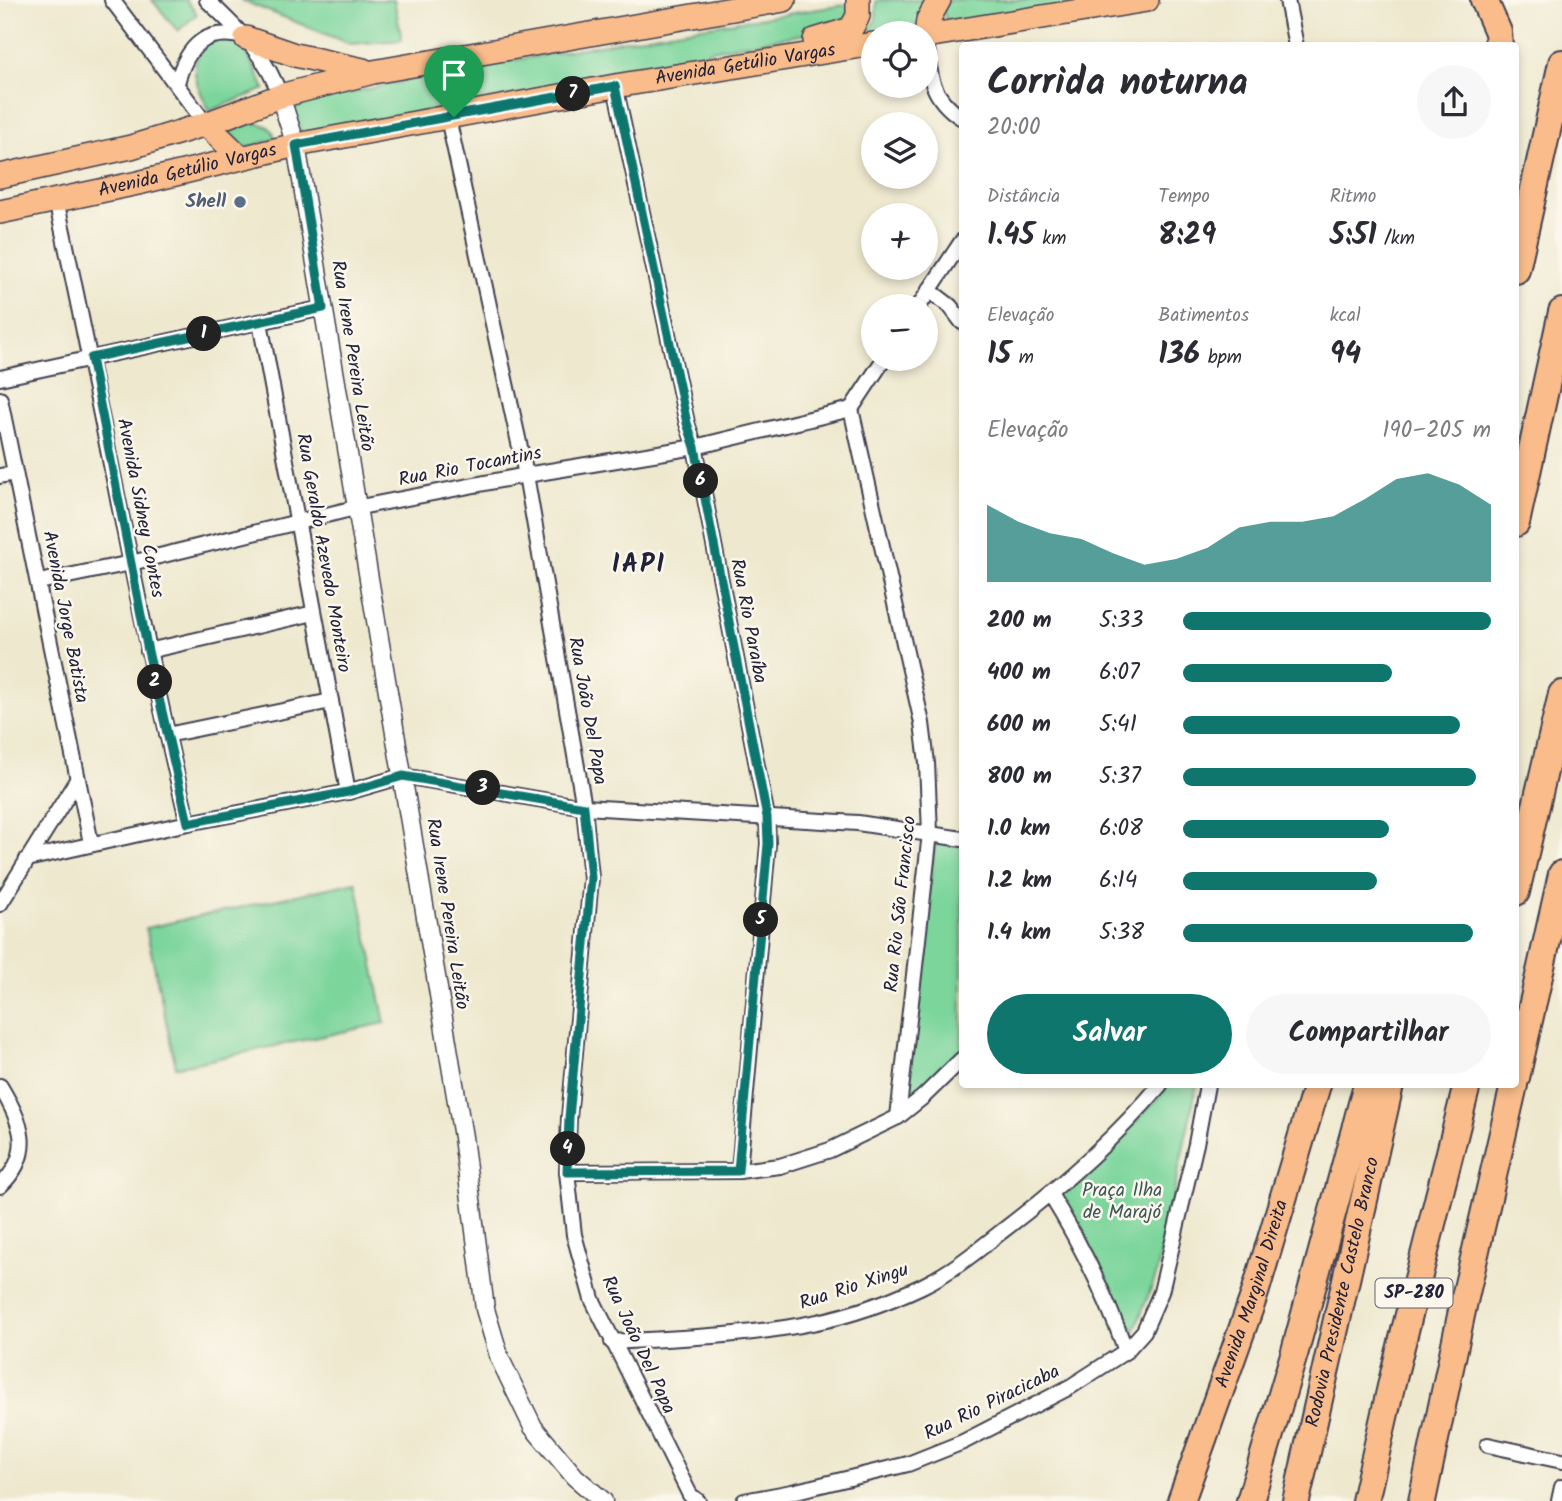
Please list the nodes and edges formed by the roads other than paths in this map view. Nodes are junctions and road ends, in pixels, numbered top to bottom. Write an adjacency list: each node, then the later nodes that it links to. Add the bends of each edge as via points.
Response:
1 (112, 0): 19 (street)
2 (206, 0): 11 (street); 12 (street)
3 (784, 0): 18 (main road, Avenida Getúlio Vargas)
4 (858, 0): 16 (main road, via 858,16 851,29 780,49)
5 (939, 0): 9 (main road)
6 (1147, 0): 10 (main road)
7 (1287, 0): 13 (street)
8 (1484, 0): 14 (highway)
9 (928, 21)
10 (938, 34)
11 (211, 36): 12 (street); 19 (street, via 188,54)
12 (246, 38): 18 (main road, via 295,55); 22 (street, via 263,58)
13 (1295, 42)
14 (1499, 42)
15 (861, 46): 16 (main road, Avenida Getúlio Vargas)
16 (765, 60): 20 (main road, Avenida Getúlio Vargas)
17 (1562, 63): 32 (highway)
18 (373, 72): 22 (main road, Avenida Getúlio Vargas)
19 (177, 83): 25 (street)
20 (615, 86): 24 (main road, Avenida Getúlio Vargas); 44 (street, Rua Rio Paraíba)
21 (938, 93): 23 (street)
22 (280, 96): 25 (main road, Avenida Getúlio Vargas); 26 (street, Rua Irene Pereira Leitão)
23 (959, 116)
24 (447, 118): 26 (main road, Avenida Getúlio Vargas); 46 (street, Rua João Del Papa)
25 (206, 124): 27 (main road); 28 (main road, Avenida Getúlio Vargas, via 131,147)
26 (296, 145): 27 (main road, Avenida Getúlio Vargas); 35 (street, Rua Irene Pereira Leitão)
27 (241, 158): 29 (main road, Avenida Getúlio Vargas)
28 (0, 176)
29 (56, 200): 30 (main road, Avenida Getúlio Vargas); 39 (street, Avenida Sidney Contes)
30 (0, 212)
31 (959, 245): 33 (street)
32 (1519, 256)
33 (929, 290): 34 (street); 37 (street)
34 (926, 294)
35 (323, 308): 38 (street); 48 (street, Rua Irene Pereira Leitão)
36 (1562, 312): 49 (highway)
37 (959, 318)
38 (260, 322): 39 (street); 50 (street, Rua Geraldo Azevedo Monteiro)
39 (91, 358): 41 (street); 51 (street, Avenida Sidney Contes)
40 (876, 371): 43 (street)
41 (0, 378)
42 (0, 399): 45 (street, Avenida Jorge Batista)
43 (851, 409): 44 (street, Rua Rio Tocantins); 64 (street, Rua Rio São Francisco, via 922,723)
44 (695, 447): 46 (street, Rua Rio Tocantins); 62 (street, Rua Rio Paraíba)
45 (15, 473): 47 (street); 52 (street, Avenida Jorge Batista)
46 (526, 475): 48 (street, Rua Rio Tocantins); 61 (street, Rua João Del Papa)
47 (0, 476)
48 (355, 508): 50 (street, Rua Rio Tocantins); 58 (street, Rua Irene Pereira Leitão)
49 (1519, 509)
50 (298, 521): 51 (street, Rua Rio Tocantins); 53 (street, Rua Geraldo Azevedo Monteiro)
51 (131, 564): 52 (street, Rua Rio Tocantins); 54 (street, Avenida Sidney Contes)
52 (39, 582): 59 (street, Avenida Jorge Batista)
53 (314, 612): 54 (street); 56 (street, Rua Geraldo Azevedo Monteiro)
54 (148, 651): 57 (street, Avenida Sidney Contes)
55 (1562, 694): 69 (highway)
56 (331, 701): 57 (street); 60 (street, Rua Geraldo Azevedo Monteiro)
57 (167, 735): 63 (street, Avenida Sidney Contes)
58 (403, 776): 60 (street); 61 (street); 91 (street, Rua Irene Pereira Leitão, via 463,1137 485,1309 500,1359 533,1427 575,1477)
59 (77, 780): 66 (street, Avenida Jorge Batista); 67 (street)
60 (348, 792): 63 (street)
61 (584, 807): 62 (street); 83 (street, Rua João Del Papa, via 591,878)
62 (767, 817): 64 (street); 82 (street, Rua Rio Paraíba)
63 (188, 823): 66 (street)
64 (930, 833): 65 (street); 81 (street, Rua Rio São Francisco)
65 (959, 838)
66 (91, 844): 67 (street)
67 (27, 859): 70 (street)
68 (1562, 874): 72 (highway)
69 (1519, 879)
70 (0, 904)
71 (959, 1062): 81 (street)
72 (1519, 1066)
73 (0, 1086): 84 (street, via 20,1126 22,1147 19,1164)
74 (1157, 1088): 85 (street, Rua Rio Xingu)
75 (1206, 1088): 87 (street, Rua Rio Piracicaba, via 1161,1292 1144,1331)
76 (1316, 1088): 94 (highway, Avenida Marginal Direita, via 1255,1293)
77 (1366, 1088): 95 (highway)
78 (1389, 1088): 96 (highway, Rodovia Presidente Castelo Branco / SP-280)
79 (1466, 1088): 97 (highway, SP-280)
80 (1513, 1088): 98 (highway)
81 (898, 1117): 82 (street, via 830,1150 780,1166)
82 (738, 1171): 83 (street)
83 (567, 1172): 86 (street, Rua João Del Papa, via 574,1235 592,1299)
84 (0, 1186)
85 (1050, 1194): 86 (street, Rua Rio Xingu, via 962,1263 885,1301 820,1322 761,1332); 87 (street, via 1093,1271)
86 (612, 1342): 92 (street, Rua João Del Papa, via 690,1495)
87 (1126, 1351): 93 (street, Rua Rio Piracicaba, via 1070,1387 963,1442 908,1464)
88 (1488, 1445): 89 (street)
89 (1562, 1461)
90 (1562, 1487): 99 (street)
91 (603, 1501)
92 (698, 1501)
93 (744, 1501)
94 (1181, 1501)
95 (1250, 1501)
96 (1296, 1501)
97 (1365, 1501)
98 (1422, 1501)
99 (1559, 1501)

